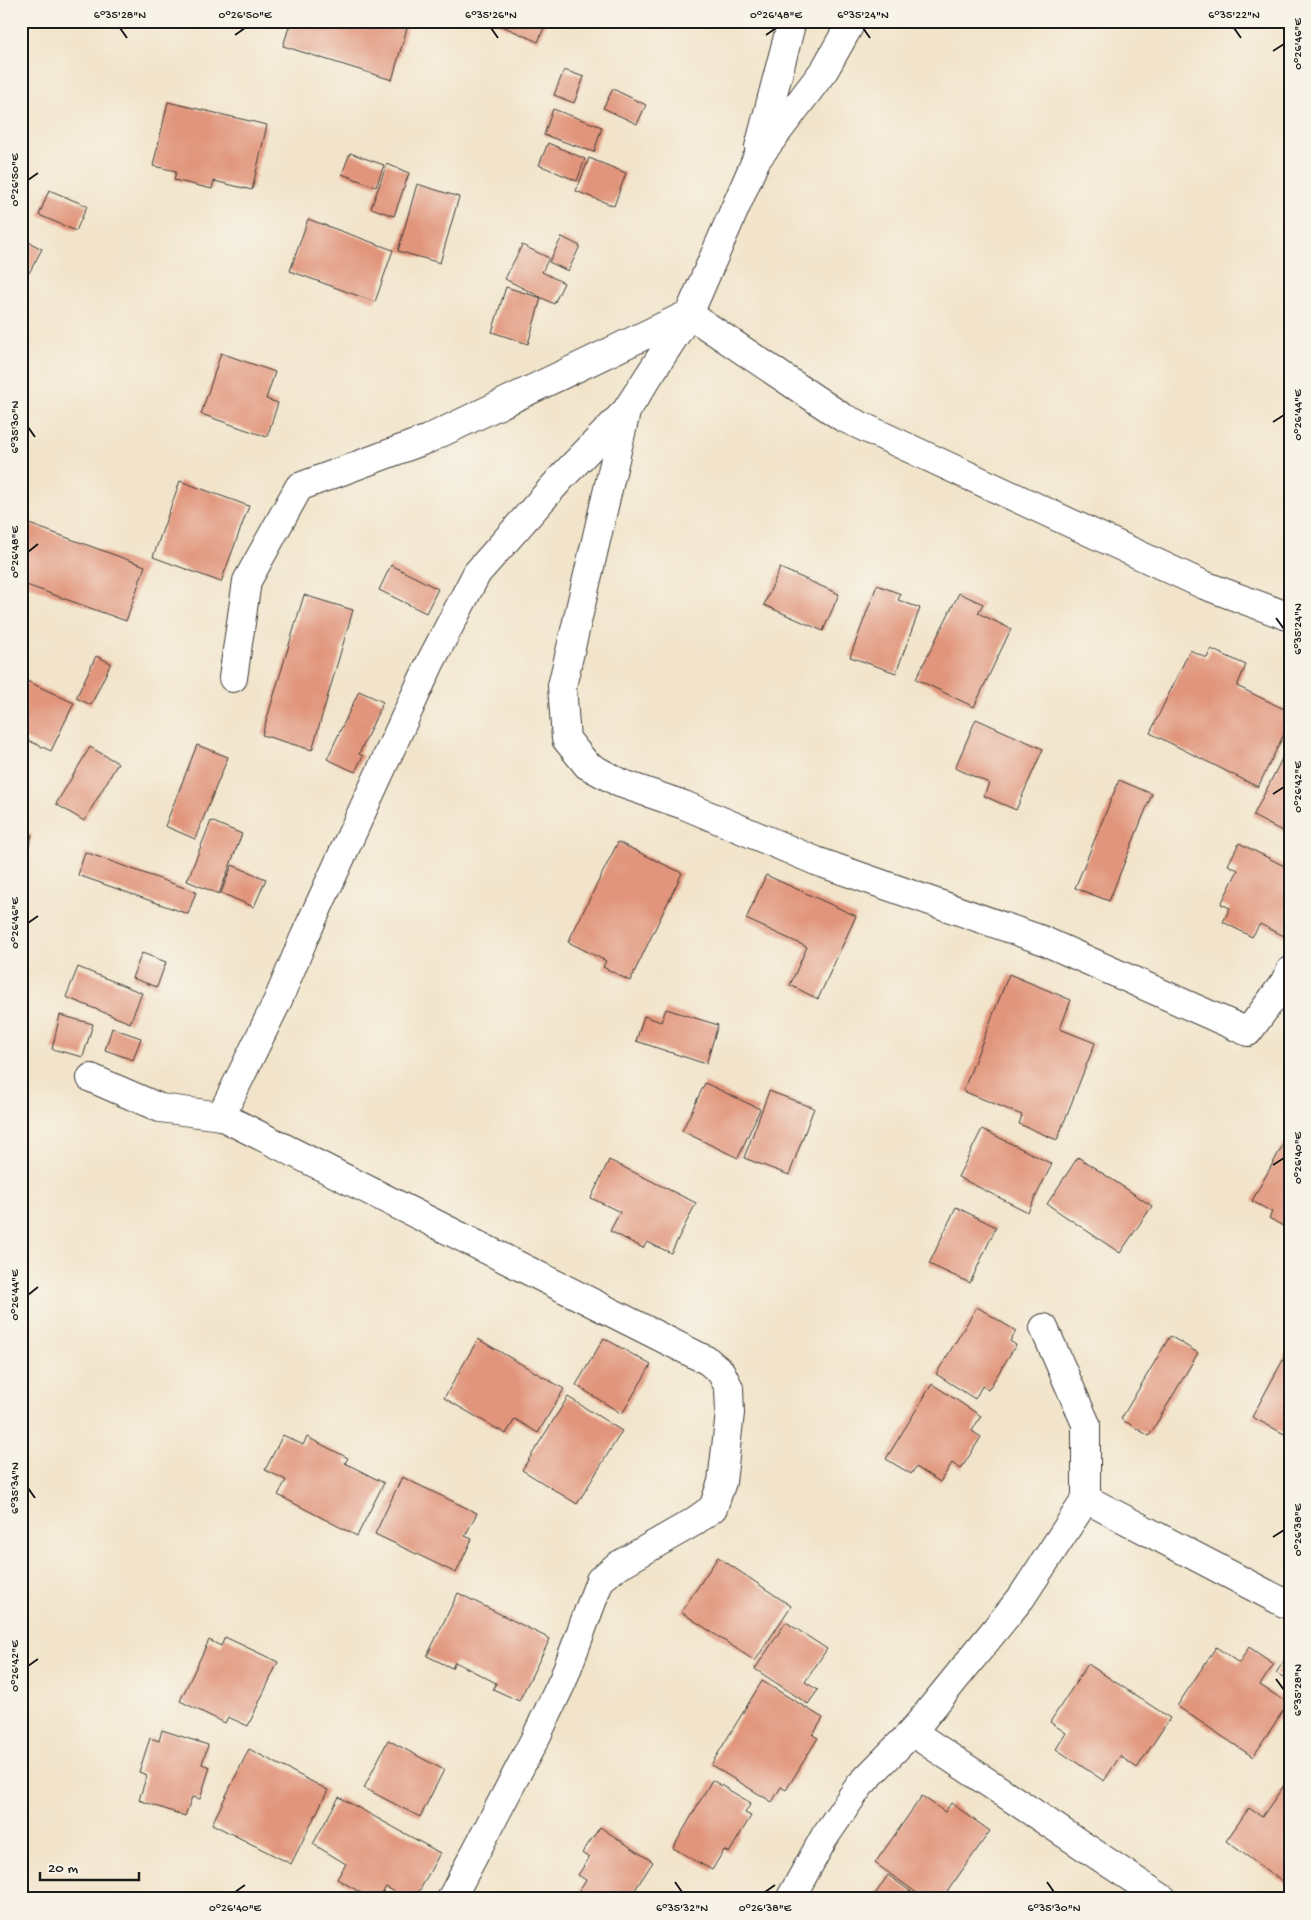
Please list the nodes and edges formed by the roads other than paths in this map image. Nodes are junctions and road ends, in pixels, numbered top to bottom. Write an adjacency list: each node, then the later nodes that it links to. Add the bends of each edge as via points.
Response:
1 (792, 21): 3 (street)
2 (852, 21): 3 (street, via 825,69)
3 (756, 160): 4 (street)
4 (689, 314): 5 (street); 6 (street, via 842,417 1204,585); 7 (street, via 428,439 299,487 247,581)
5 (626, 411): 8 (street, via 562,686 566,739 587,765 620,783 684,805 816,861 1042,940 1248,1032); 10 (street, via 477,573 431,661 278,1000)
6 (1290, 617)
7 (233, 678)
8 (1290, 971)
9 (91, 1078): 10 (street, via 160,1108)
10 (221, 1116): 15 (street, via 708,1361 721,1372 729,1388 730,1413 722,1482 713,1508 617,1566 600,1580 563,1680)
11 (1044, 1328): 12 (street, via 1086,1424)
12 (1086, 1499): 13 (street); 14 (street, via 1021,1598)
13 (1290, 1606)
14 (912, 1732): 16 (street, via 860,1786 825,1836); 17 (street)
15 (451, 1899)
16 (790, 1899)
17 (1163, 1899)

